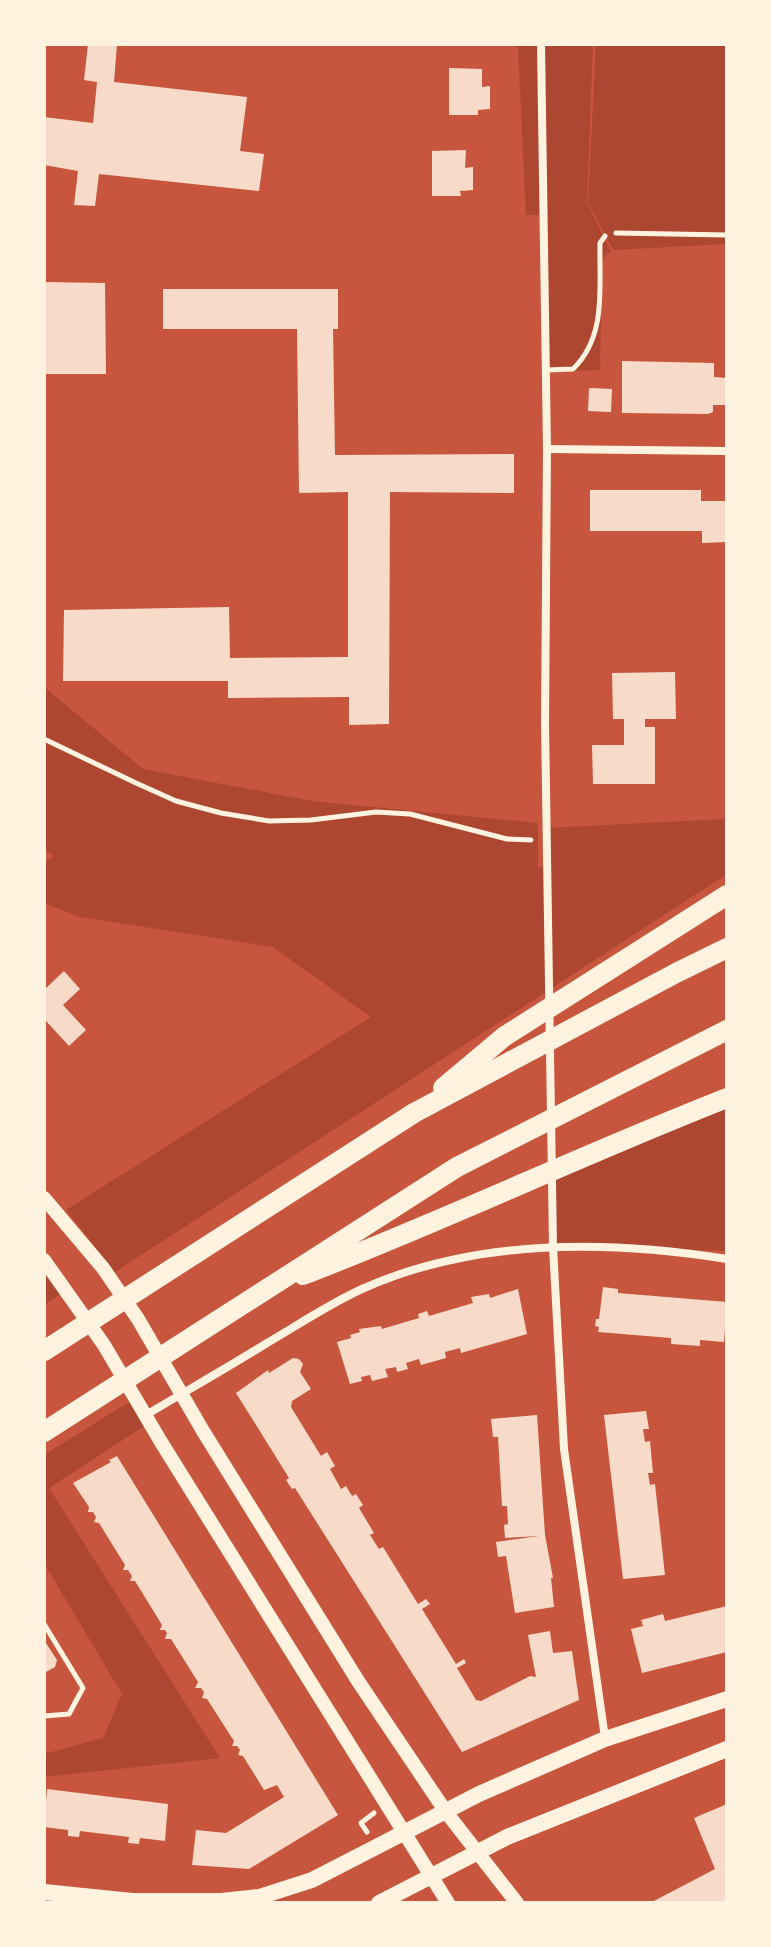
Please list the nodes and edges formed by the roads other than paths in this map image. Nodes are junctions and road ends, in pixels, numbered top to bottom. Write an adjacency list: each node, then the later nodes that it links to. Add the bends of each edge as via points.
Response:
1 (541, 44): 3 (street)
2 (605, 236): 3 (lane, via 600,243 595,337 573,369)
3 (546, 370): 4 (street)
4 (547, 449): 5 (street); 12 (street, via 545,723)
5 (727, 451)
6 (727, 895): 10 (highway, via 505,1036)
7 (727, 948): 10 (highway)
8 (727, 1030): 15 (highway, via 457,1167)
9 (727, 1098): 15 (highway)
10 (414, 1113): 16 (highway)
11 (44, 1198): 17 (street, via 103,1268)
12 (553, 1247): 13 (street, via 676,1251); 17 (street, via 452,1260 374,1285 301,1322); 23 (street, via 564,1449)
13 (727, 1259)
14 (44, 1260): 18 (street)
15 (262, 1291): 19 (highway)
16 (44, 1351)
17 (184, 1398): 18 (street); 25 (street, via 358,1681)
18 (149, 1419): 26 (street)
19 (44, 1432)
20 (44, 1624): 22 (lane, via 83,1688 69,1714)
21 (727, 1699): 23 (main road)
22 (44, 1716)
23 (605, 1739): 25 (main road)
24 (722, 1753): 27 (main road)
25 (446, 1812): 26 (main road); 27 (street)
26 (404, 1834): 28 (street); 30 (main road)
27 (476, 1851): 28 (main road); 33 (street)
28 (431, 1875): 31 (main road); 32 (street)
29 (44, 1892): 30 (main road, via 132,1901)
30 (260, 1900)
31 (379, 1903)
32 (448, 1903)
33 (517, 1903)

